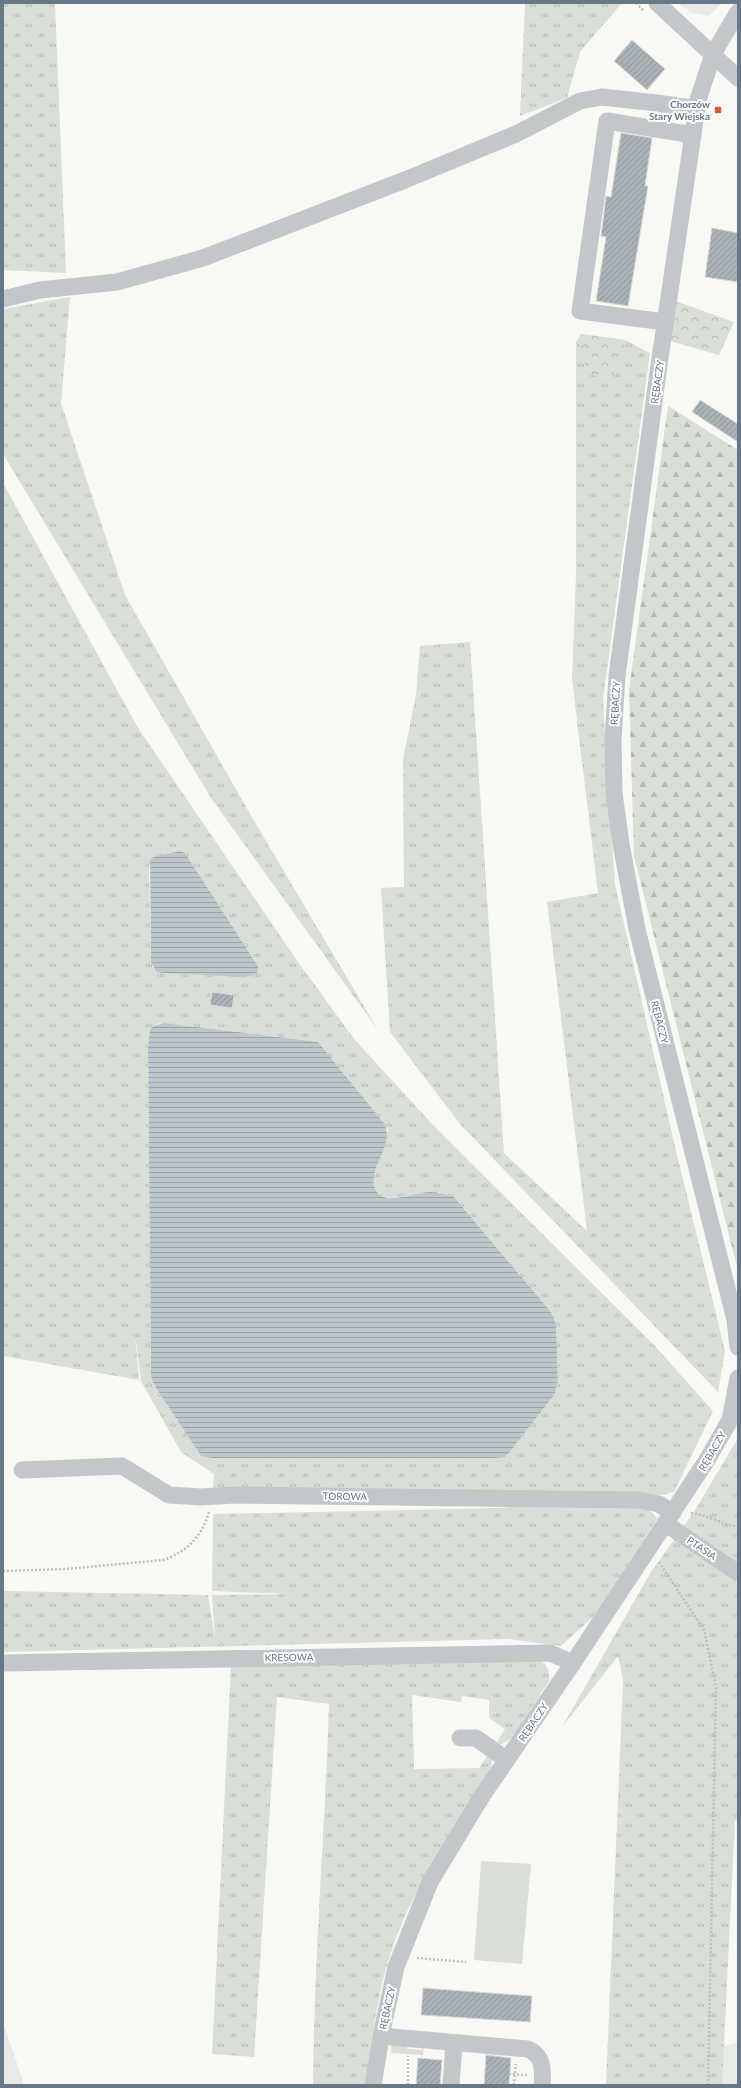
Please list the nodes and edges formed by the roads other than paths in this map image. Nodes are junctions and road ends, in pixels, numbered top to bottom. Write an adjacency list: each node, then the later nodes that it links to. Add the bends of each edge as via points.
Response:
1 (657, 3): 3 (street)
2 (738, 12): 3 (street, RĘBACZY)
3 (713, 54): 4 (street); 5 (street, RĘBACZY)
4 (738, 78)
5 (696, 109): 6 (street, RĘBACZY); 7 (street, via 602,97 580,101 516,134 203,258 117,282 40,290)
6 (693, 135): 8 (street, RĘBACZY); 8 (street, via 607,120 580,311)
7 (3, 299)
8 (665, 322): 9 (street, RĘBACZY, via 617,676 613,740 614,793 637,929 735,1320)
9 (738, 1347)
10 (738, 1378): 12 (street, RĘBACZY, via 730,1420)
11 (22, 1470): 12 (street, TOROWA, via 122,1466 169,1495 639,1500 659,1504)
12 (674, 1516): 13 (street, PTASIA); 15 (street, RĘBACZY, via 649,1548)
13 (738, 1573)
14 (3, 1663): 15 (street, KRESOWA, via 550,1653)
15 (573, 1663): 17 (street, RĘBACZY)
16 (460, 1738): 17 (street, via 476,1738)
17 (507, 1760): 18 (street, RĘBACZY, via 430,1882 397,1961)
18 (381, 2036): 19 (street); 20 (street, RĘBACZY)
19 (454, 2043): 21 (street); 22 (street, via 530,2050 542,2062)
20 (373, 2085)
21 (451, 2085)
22 (542, 2085)

